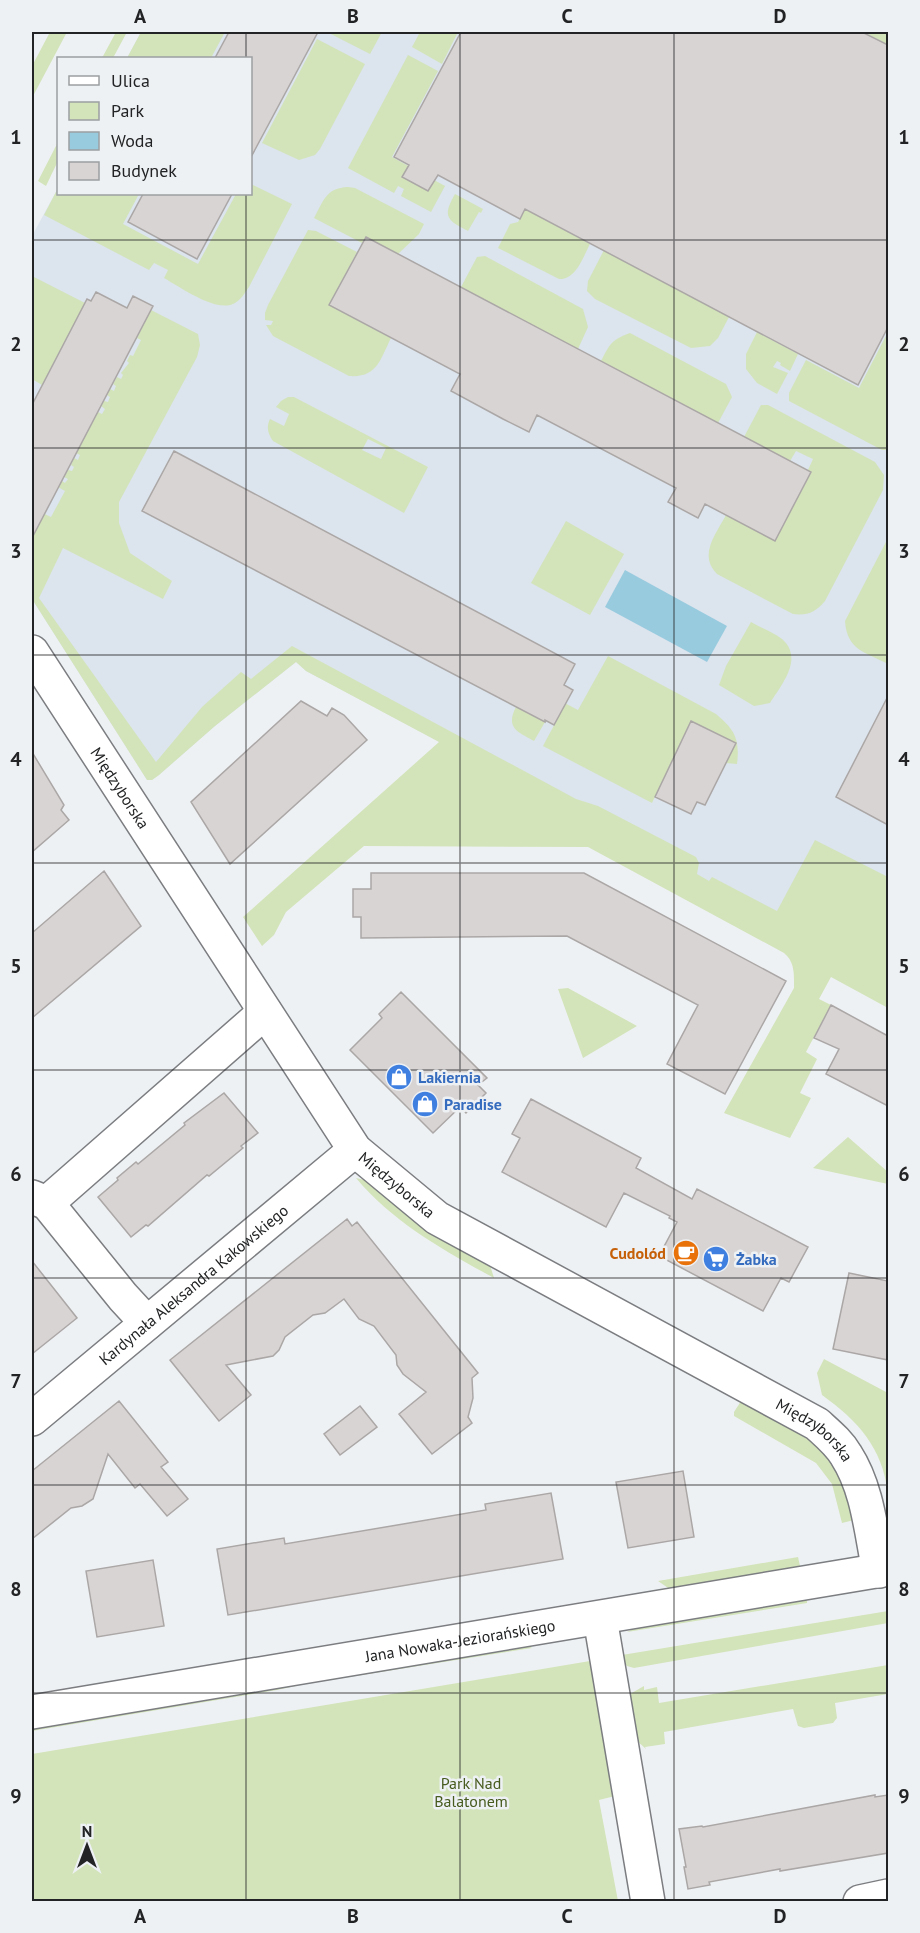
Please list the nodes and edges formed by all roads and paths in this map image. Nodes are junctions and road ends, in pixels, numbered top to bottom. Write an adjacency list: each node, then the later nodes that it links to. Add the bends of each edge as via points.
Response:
1 (32, 652): 2 (street, Międzyborska)
2 (265, 1012): 3 (street, Międzyborska); 4 (street)
3 (355, 1150): 5 (street, Kardynała Aleksandra Kakowskiego); 7 (street, Międzyborska, via 436,1218 818,1424 856,1473)
4 (39, 1200): 5 (street)
5 (147, 1323): 6 (street, Kardynała Aleksandra Kakowskiego)
6 (32, 1419)
7 (884, 1570): 8 (street, Jana Nowaka-Jeziorańskiego)
8 (600, 1618): 9 (street, Jana Nowaka-Jeziorańskiego); 11 (street)
9 (32, 1712)
10 (888, 1896): 12 (street)
11 (648, 1902)
12 (860, 1902)

